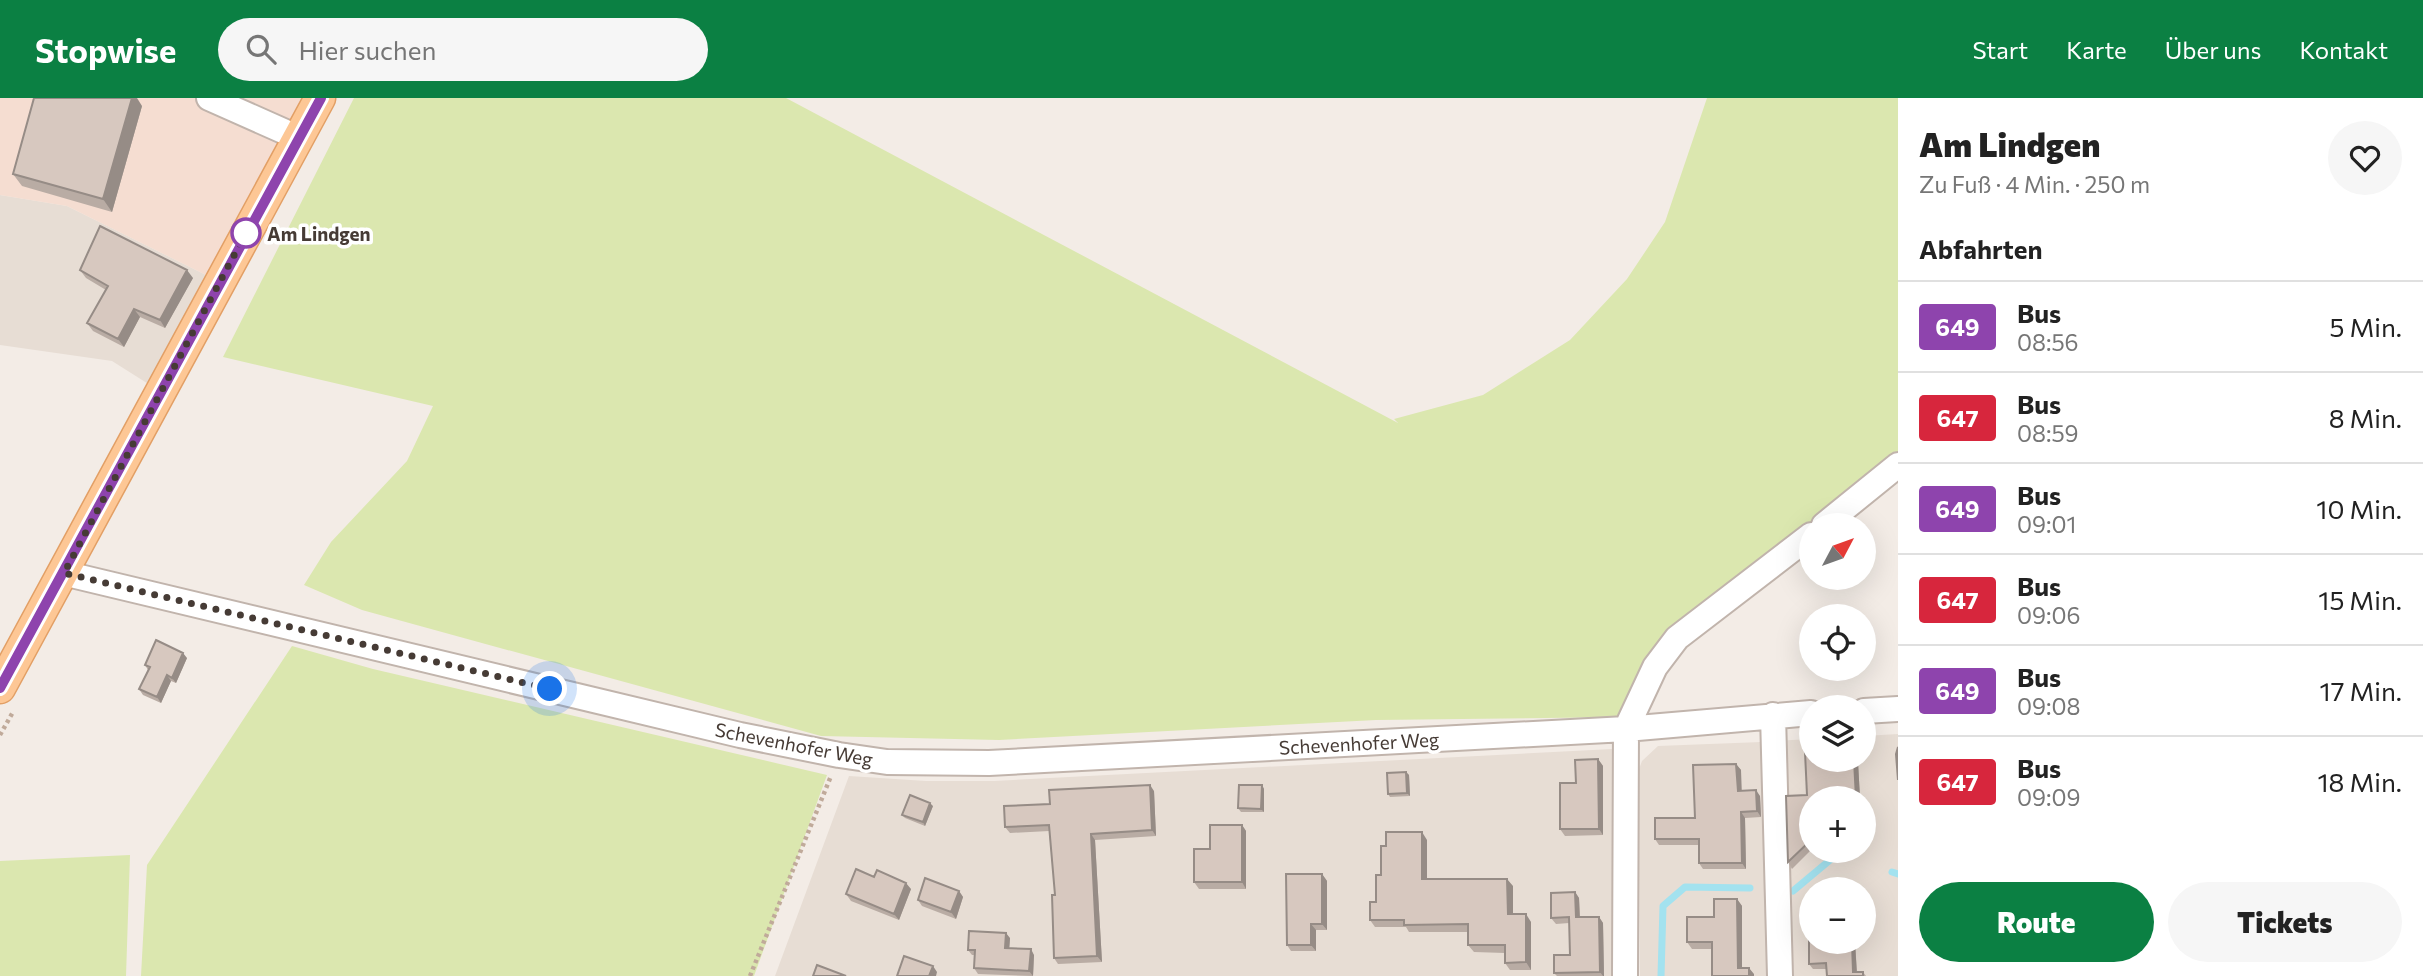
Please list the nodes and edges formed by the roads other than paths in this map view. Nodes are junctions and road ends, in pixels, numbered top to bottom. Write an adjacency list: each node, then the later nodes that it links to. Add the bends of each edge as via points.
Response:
1 (209, 98): 3 (street)
2 (320, 98): 3 (main road)
3 (299, 138): 7 (main road)
4 (1898, 465): 5 (street)
5 (1839, 513)
6 (1799, 544): 13 (street, via 1678,638 1655,667)
7 (64, 573): 8 (main road); 13 (street, Schevenhofer Weg, via 740,735 887,762 989,763)
8 (0, 688)
9 (1898, 709): 10 (street)
10 (1876, 710)
11 (1799, 714): 12 (street, Schevenhofer Weg)
12 (1773, 715): 13 (street, Schevenhofer Weg); 15 (street)
13 (1626, 729): 14 (street)
14 (1625, 976)
15 (1780, 976)

